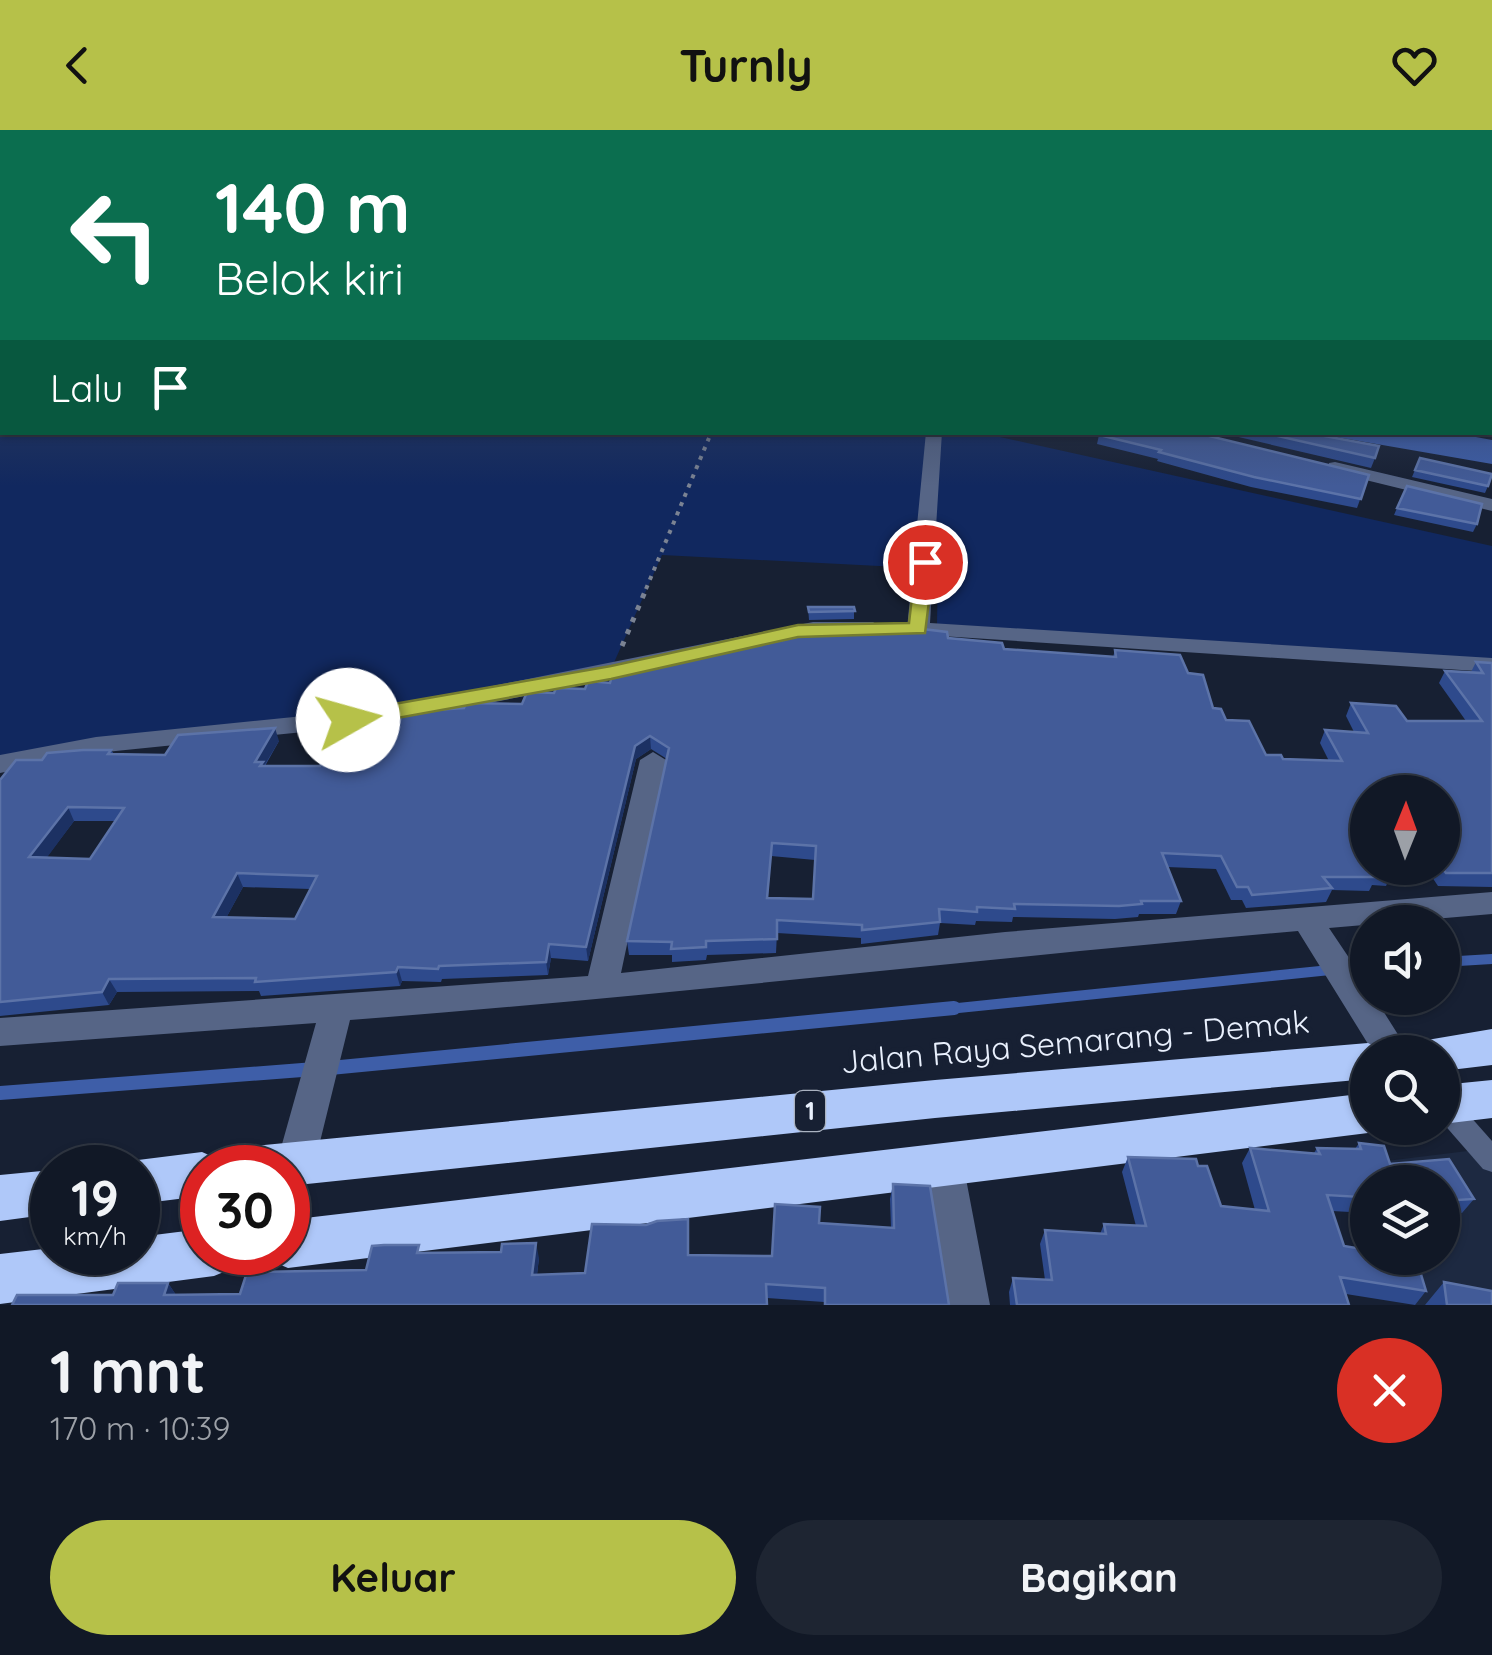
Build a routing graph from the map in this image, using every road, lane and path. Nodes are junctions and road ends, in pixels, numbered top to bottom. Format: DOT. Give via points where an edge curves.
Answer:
graph roads {
  1 [pos="711,435"];
  2 [pos="934,435"];
  3 [pos="1319,464"];
  4 [pos="1492,505"];
  5 [pos="918,629"];
  6 [pos="1492,665"];
  7 [pos="611,672"];
  8 [pos="653,760"];
  9 [pos="0,764"];
  10 [pos="1492,902"];
  11 [pos="1314,930"];
  12 [pos="600,988"];
  13 [pos="334,1021"];
  14 [pos="0,1032"];
  15 [pos="1380,1035"];
  16 [pos="1492,1047"];
  17 [pos="1460,1051"];
  18 [pos="1350,1063"];
  19 [pos="1492,1099"];
  20 [pos="1460,1102"];
  21 [pos="1350,1116"];
  22 [pos="1460,1123"];
  23 [pos="288,1145"];
  24 [pos="310,1151"];
  25 [pos="1492,1160"];
  26 [pos="944,1163"];
  27 [pos="30,1195"];
  28 [pos="0,1198"];
  29 [pos="310,1241"];
  30 [pos="180,1256"];
  31 [pos="0,1279"];
  32 [pos="968,1305"];
  1 -- 7 [label="path"];
  2 -- 5 [label="street"];
  3 -- 4 [label="street"];
  5 -- 6 [label="street"];
  5 -- 7 [label="street" via="798,631"];
  7 -- 9 [label="street" via="384,716 96,746"];
  8 -- 12 [label="street"];
  10 -- 11 [label="street"];
  11 -- 12 [label="street" via="1005,944"];
  11 -- 15 [label="street"];
  12 -- 13 [label="street"];
  13 -- 14 [label="street"];
  13 -- 23 [label="street"];
  16 -- 17 [label="highway"];
  18 -- 24 [label="highway, Jalan Raya Semarang - Demak / 1"];
  19 -- 20 [label="highway"];
  21 -- 26 [label="highway"];
  22 -- 25 [label="lane"];
  26 -- 29 [label="highway"];
  26 -- 32 [label="street"];
  27 -- 28 [label="highway"];
  30 -- 31 [label="highway"];
}
